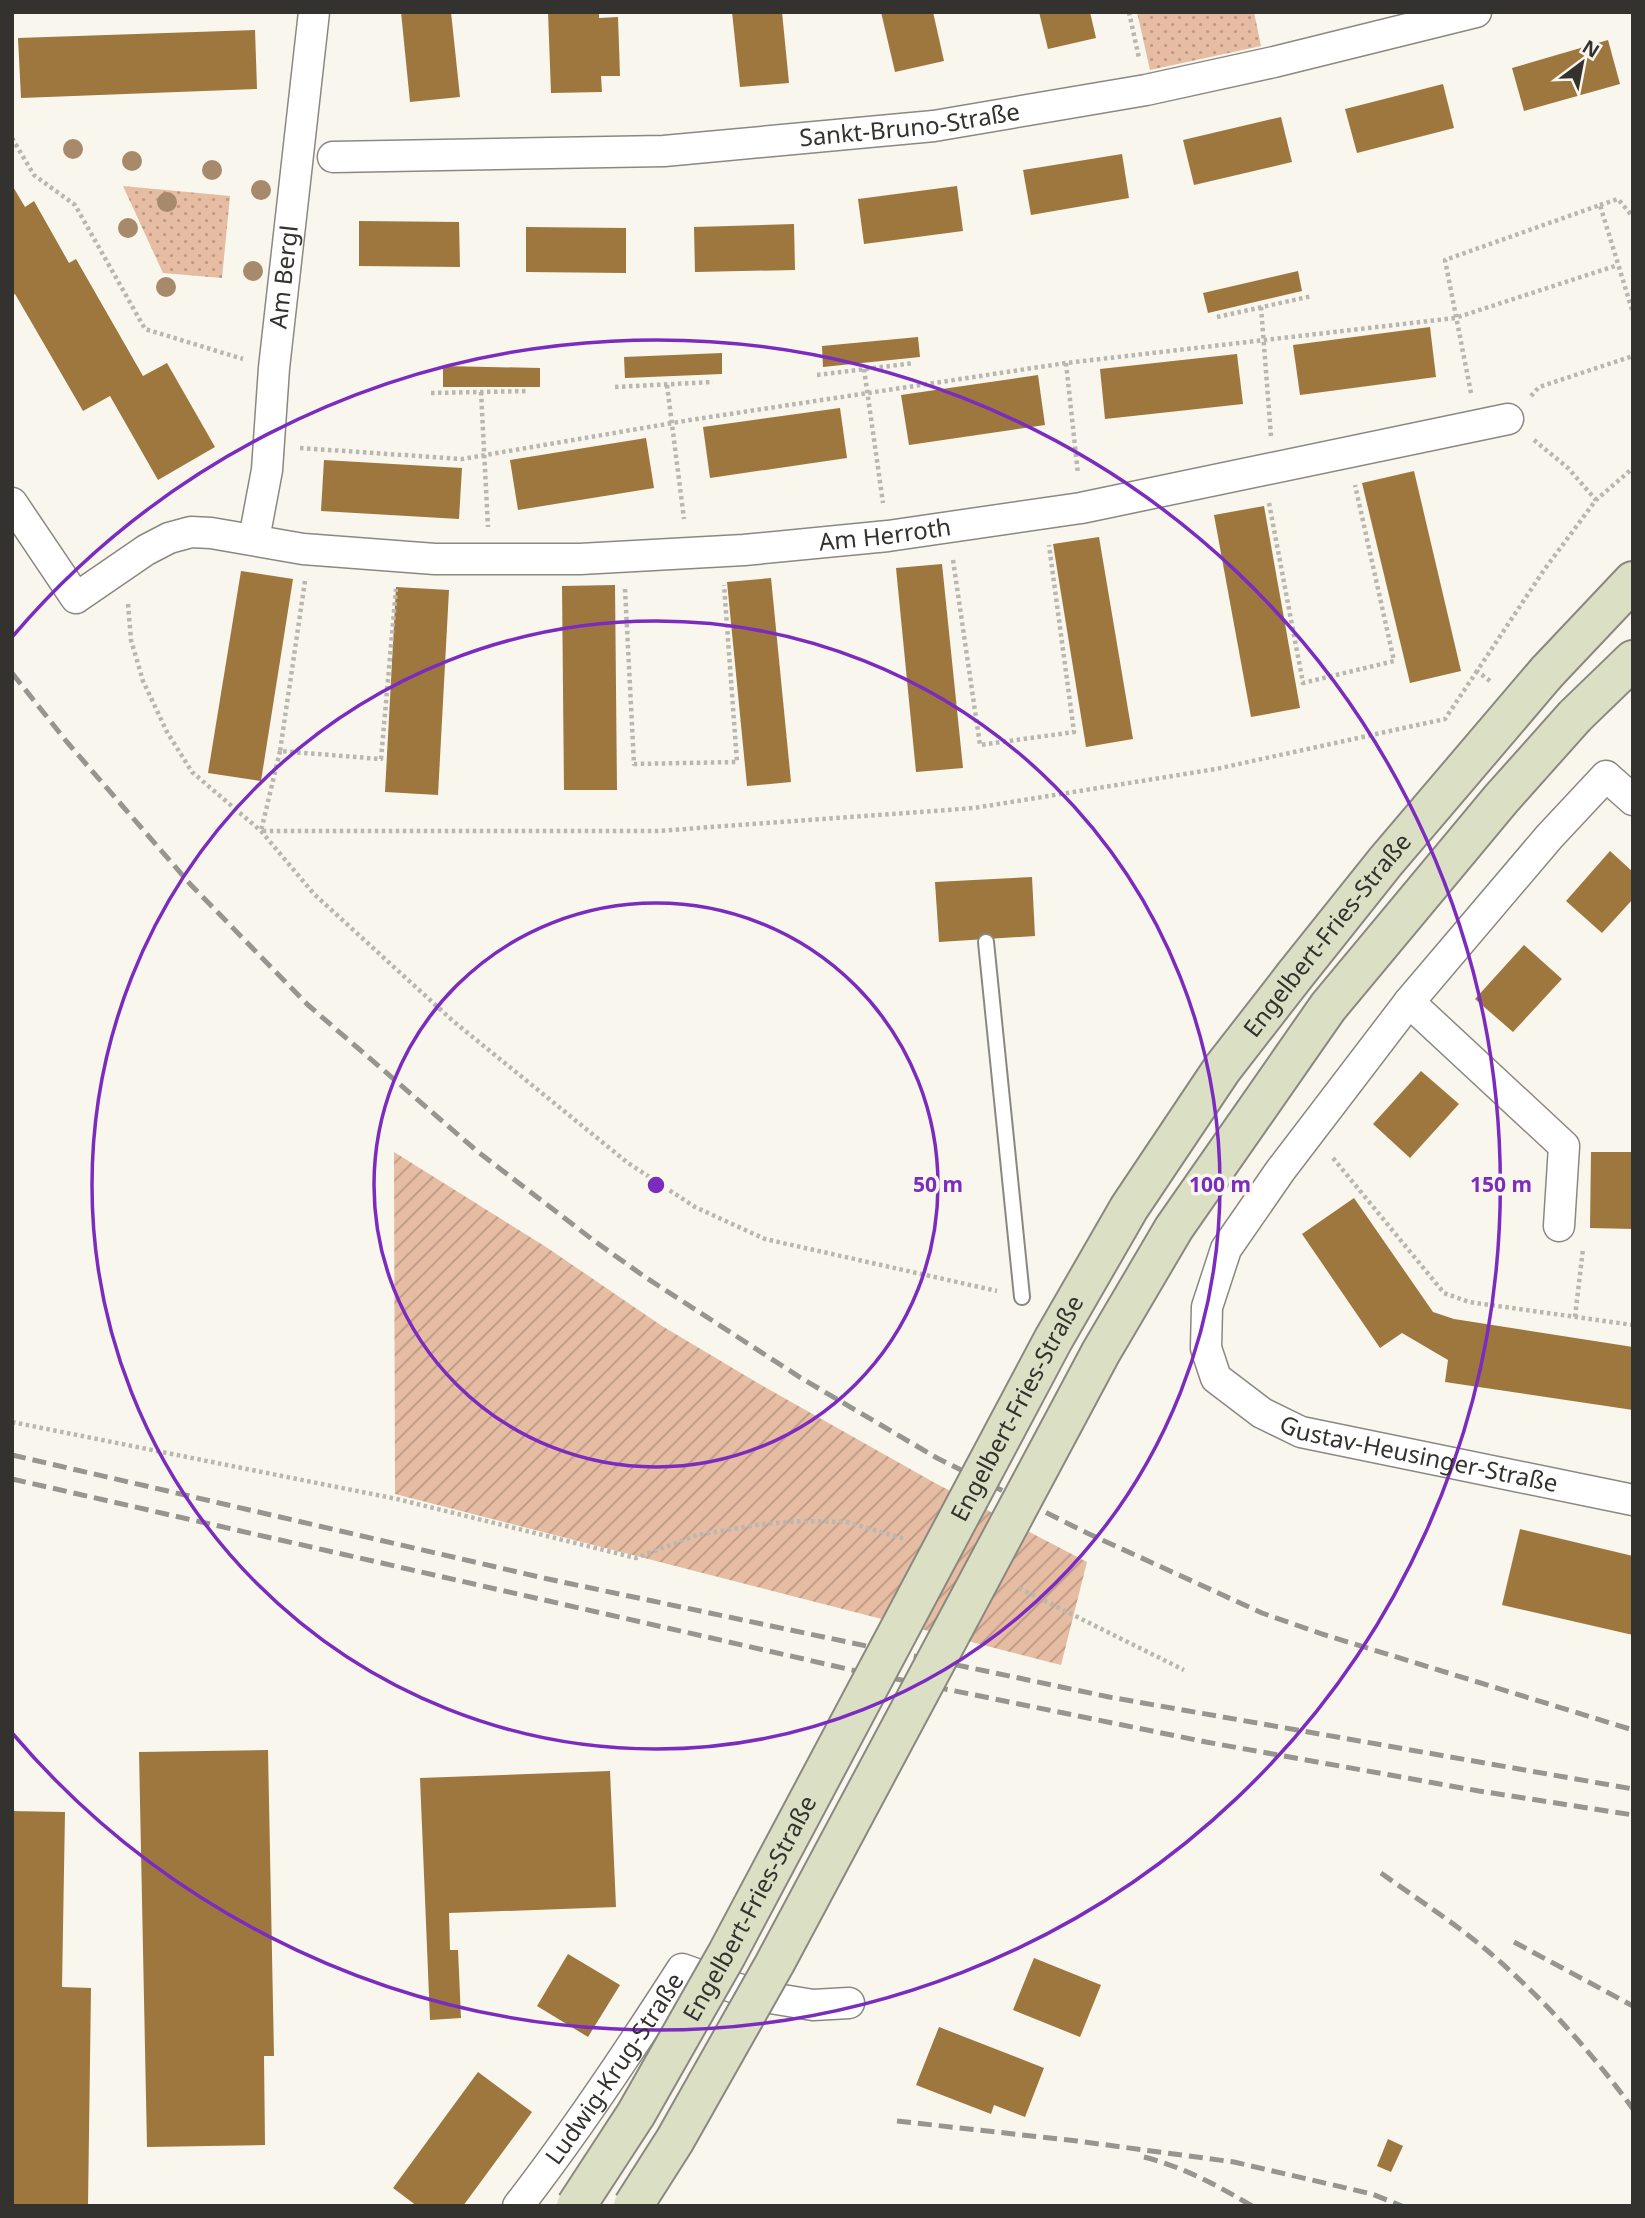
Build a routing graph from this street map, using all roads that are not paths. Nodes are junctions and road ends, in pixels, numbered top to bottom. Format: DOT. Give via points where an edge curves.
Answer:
graph roads {
  1 [pos="314,12"];
  2 [pos="1476,12"];
  3 [pos="333,157"];
  4 [pos="1508,419"];
  5 [pos="12,503"];
  6 [pos="254,539"];
  7 [pos="1633,581"];
  8 [pos="1633,660"];
  9 [pos="1633,800"];
  10 [pos="986,942"];
  11 [pos="1409,1002"];
  12 [pos="1559,1226"];
  13 [pos="1022,1297"];
  14 [pos="1633,1500"];
  15 [pos="849,2003"];
  16 [pos="518,2206"];
  17 [pos="576,2206"];
  18 [pos="633,2206"];
  1 -- 6 [label="street, Am Bergl" via="267,470"];
  2 -- 3 [label="street, Sankt-Bruno-Straße" via="1146,90 934,126 664,151"];
  4 -- 6 [label="street, Am Herroth" via="1081,508 888,536 688,553 489,559 309,549"];
  5 -- 6 [label="street, Am Herroth" via="76,598 169,538 191,532"];
  7 -- 17 [label="main road, Engelbert-Fries-Straße, bridge" via="1547,672 1295,975 1222,1069 1129,1208 727,1954 636,2114"];
  8 -- 18 [label="main road, Engelbert-Fries-Straße, bridge" via="1501,799 1328,1007 1174,1228 1101,1352 775,1963"];
  9 -- 11 [label="street" via="1606,776"];
  10 -- 13 [label="lane"];
  11 -- 12 [label="street" via="1564,1146"];
  11 -- 14 [label="street, Gustav-Heusinger-Straße" via="1226,1249 1207,1307 1206,1348 1216,1378 1262,1413 1301,1432"];
  15 -- 16 [label="street, Ludwig-Krug-Straße" via="813,2005 758,1996 681,1969 617,2070"];
}
